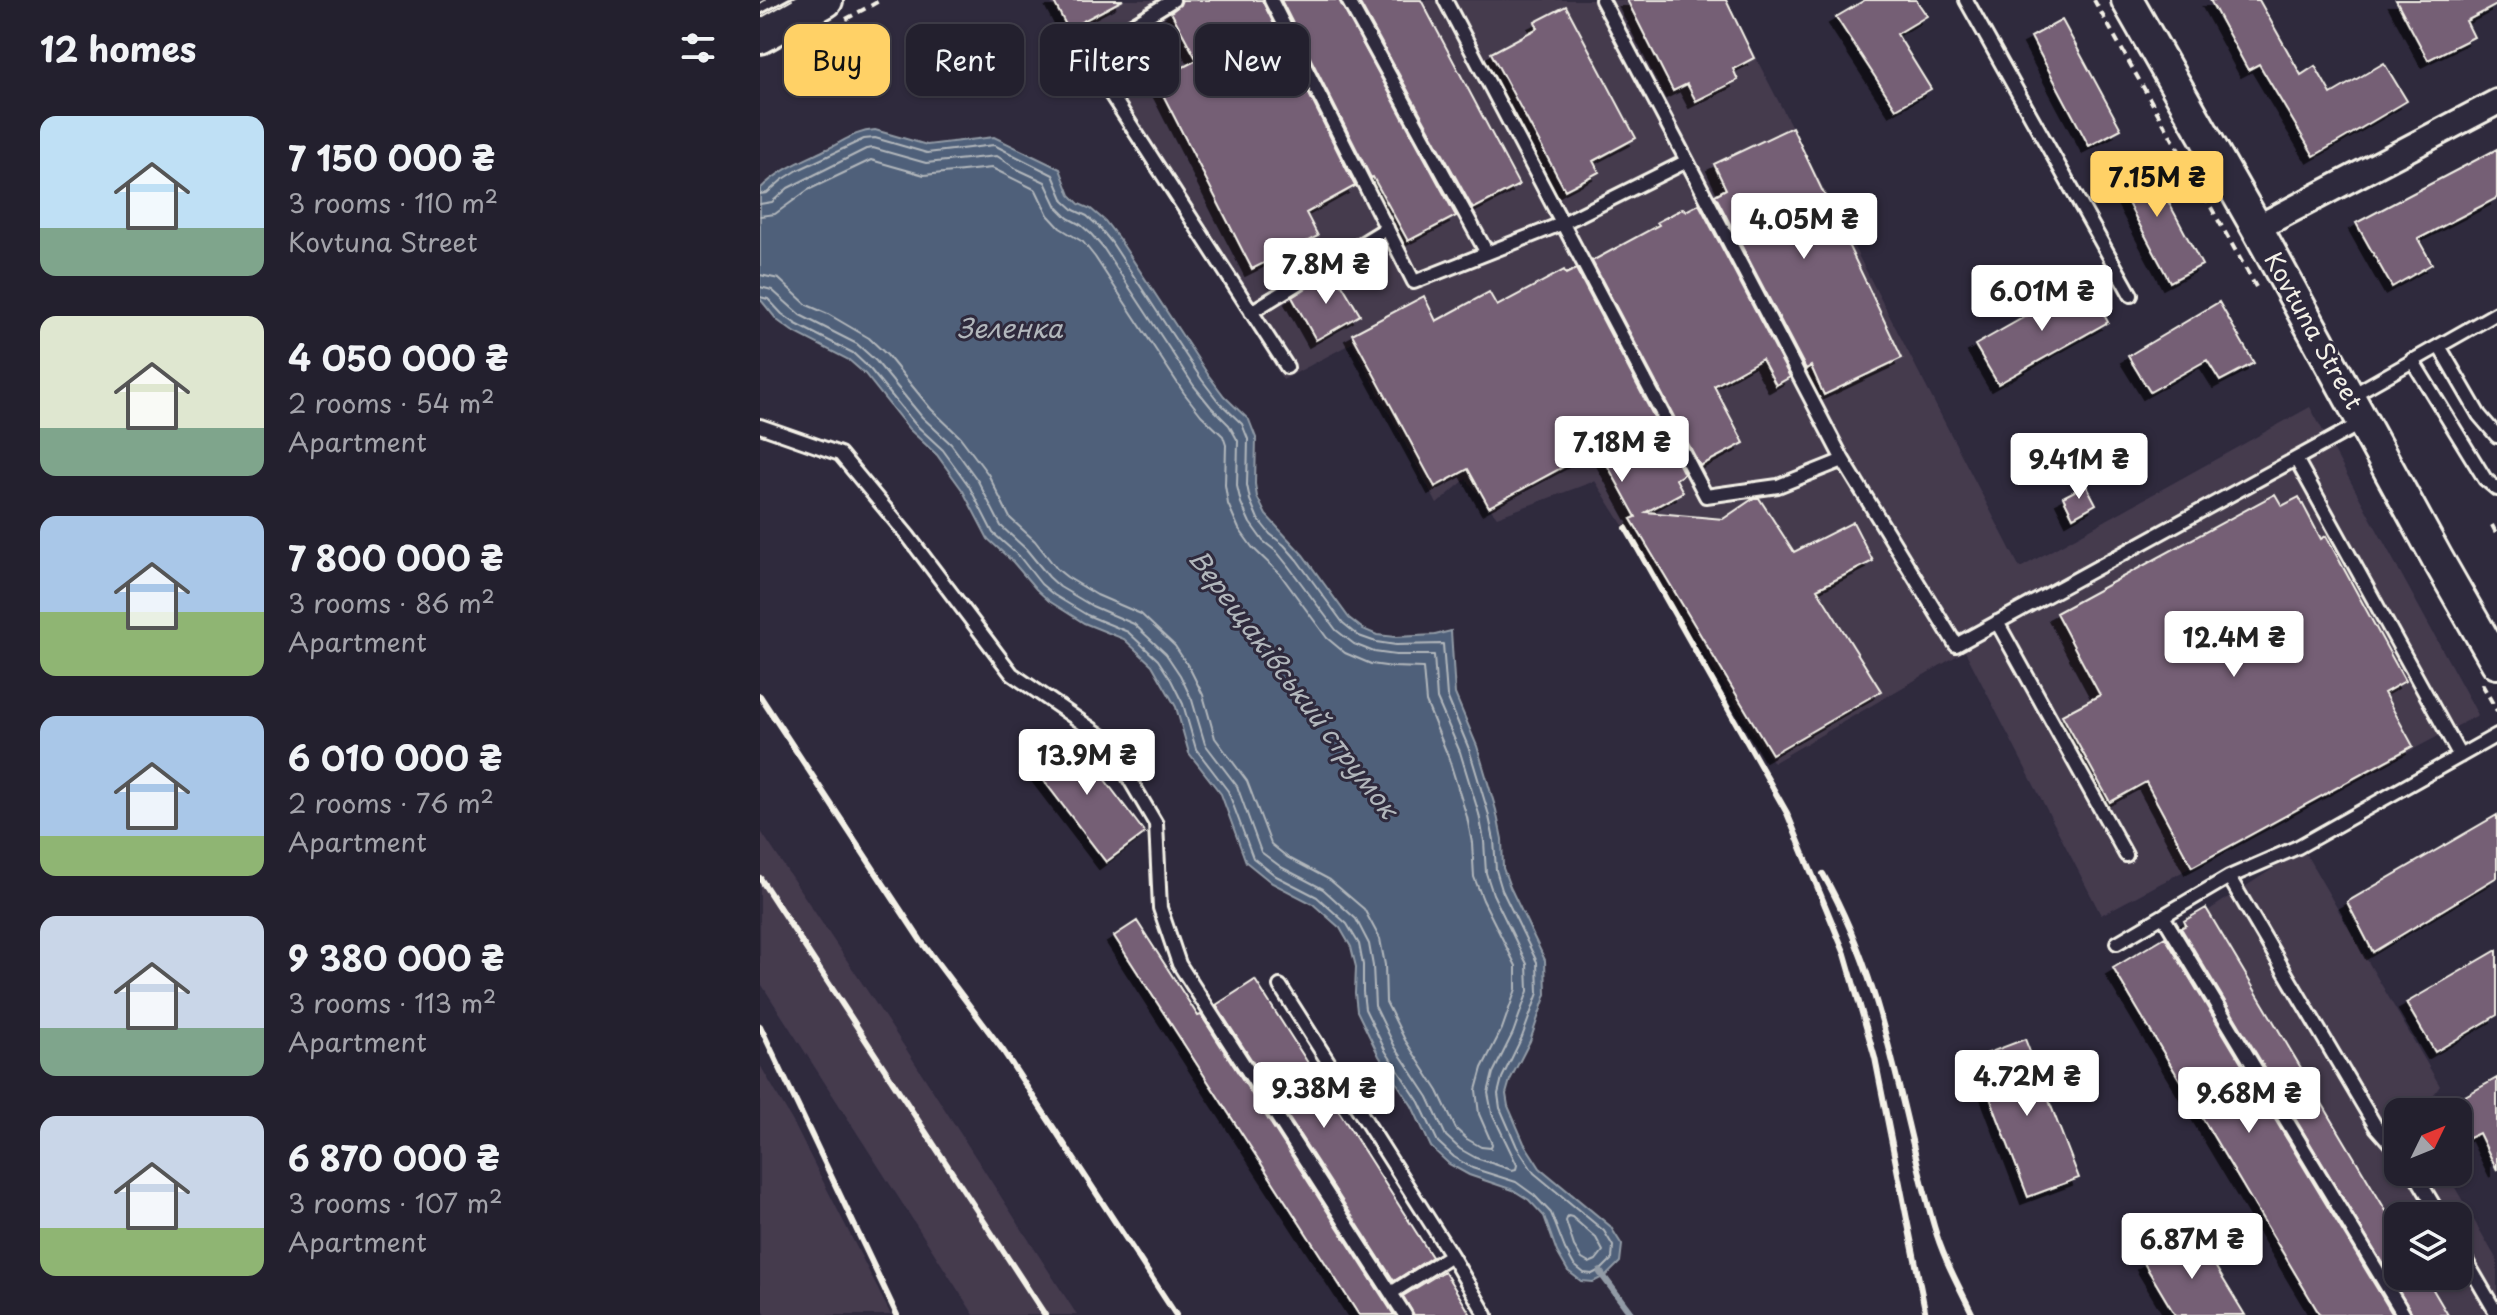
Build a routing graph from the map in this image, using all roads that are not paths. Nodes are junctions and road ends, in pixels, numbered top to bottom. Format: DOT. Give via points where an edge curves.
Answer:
graph roads {
  1 [pos="825,0"];
  2 [pos="1173,0"];
  3 [pos="1271,0"];
  4 [pos="1348,0"];
  5 [pos="1445,0"];
  6 [pos="1602,0"];
  7 [pos="1966,0"];
  8 [pos="2127,0"];
  9 [pos="760,36"];
  10 [pos="2497,102"];
  11 [pos="1687,161"];
  12 [pos="1561,224"];
  13 [pos="1387,228"];
  14 [pos="2257,228"];
  15 [pos="1487,253"];
  16 [pos="2131,295"];
  17 [pos="1251,312"];
  18 [pos="2497,313"];
  19 [pos="2439,346"];
  20 [pos="2412,360"];
  21 [pos="1287,367"];
  22 [pos="2356,409"];
  23 [pos="760,426"];
  24 [pos="2497,436"];
  25 [pos="2296,459"];
  26 [pos="1843,460"];
  27 [pos="2497,489"];
  28 [pos="1997,622"];
  29 [pos="2497,663"];
  30 [pos="2497,735"];
  31 [pos="2460,756"];
  32 [pos="2126,855"];
  33 [pos="2229,877"];
  34 [pos="2163,916"];
  35 [pos="2117,943"];
  36 [pos="1280,986"];
  37 [pos="2384,1136"];
  38 [pos="1451,1255"];
  39 [pos="2472,1271"];
  40 [pos="1391,1293"];
  41 [pos="2497,1314"];
  42 [pos="1405,1315"];
  43 [pos="1486,1315"];
  44 [pos="2404,1315"];
  1 -- 9 [label="main road"];
  2 -- 17 [label="lane" via="1085,54"];
  3 -- 13 [label="lane"];
  4 -- 15 [label="lane"];
  5 -- 12 [label="lane"];
  6 -- 11 [label="lane"];
  7 -- 16 [label="lane"];
  8 -- 14 [label="street, Kovtuna Street"];
  10 -- 14 [label="street"];
  11 -- 12 [label="lane"];
  11 -- 26 [label="lane"];
  12 -- 15 [label="lane"];
  12 -- 26 [label="lane" via="1706,496 1778,486"];
  13 -- 15 [label="lane" via="1414,282"];
  13 -- 17 [label="lane"];
  14 -- 22 [label="street, Kovtuna Street"];
  17 -- 21 [label="lane"];
  18 -- 19 [label="lane"];
  19 -- 20 [label="lane"];
  19 -- 24 [label="lane"];
  20 -- 22 [label="lane"];
  20 -- 27 [label="lane" via="2485,479"];
  22 -- 25 [label="lane"];
  22 -- 29 [label="street, Kovtuna Street"];
  23 -- 40 [label="lane" via="840,454 1012,674 1106,739 1156,824 1160,908 1179,964"];
  25 -- 28 [label="lane"];
  25 -- 31 [label="lane"];
  26 -- 28 [label="lane" via="1956,645"];
  28 -- 32 [label="lane"];
  30 -- 31 [label="lane"];
  31 -- 33 [label="lane" via="2298,847"];
  33 -- 34 [label="lane"];
  33 -- 37 [label="lane"];
  34 -- 35 [label="lane"];
  34 -- 44 [label="lane"];
  36 -- 38 [label="lane"];
  38 -- 40 [label="lane"];
  38 -- 43 [label="lane"];
  39 -- 41 [label="lane"];
  40 -- 42 [label="lane"];
}
